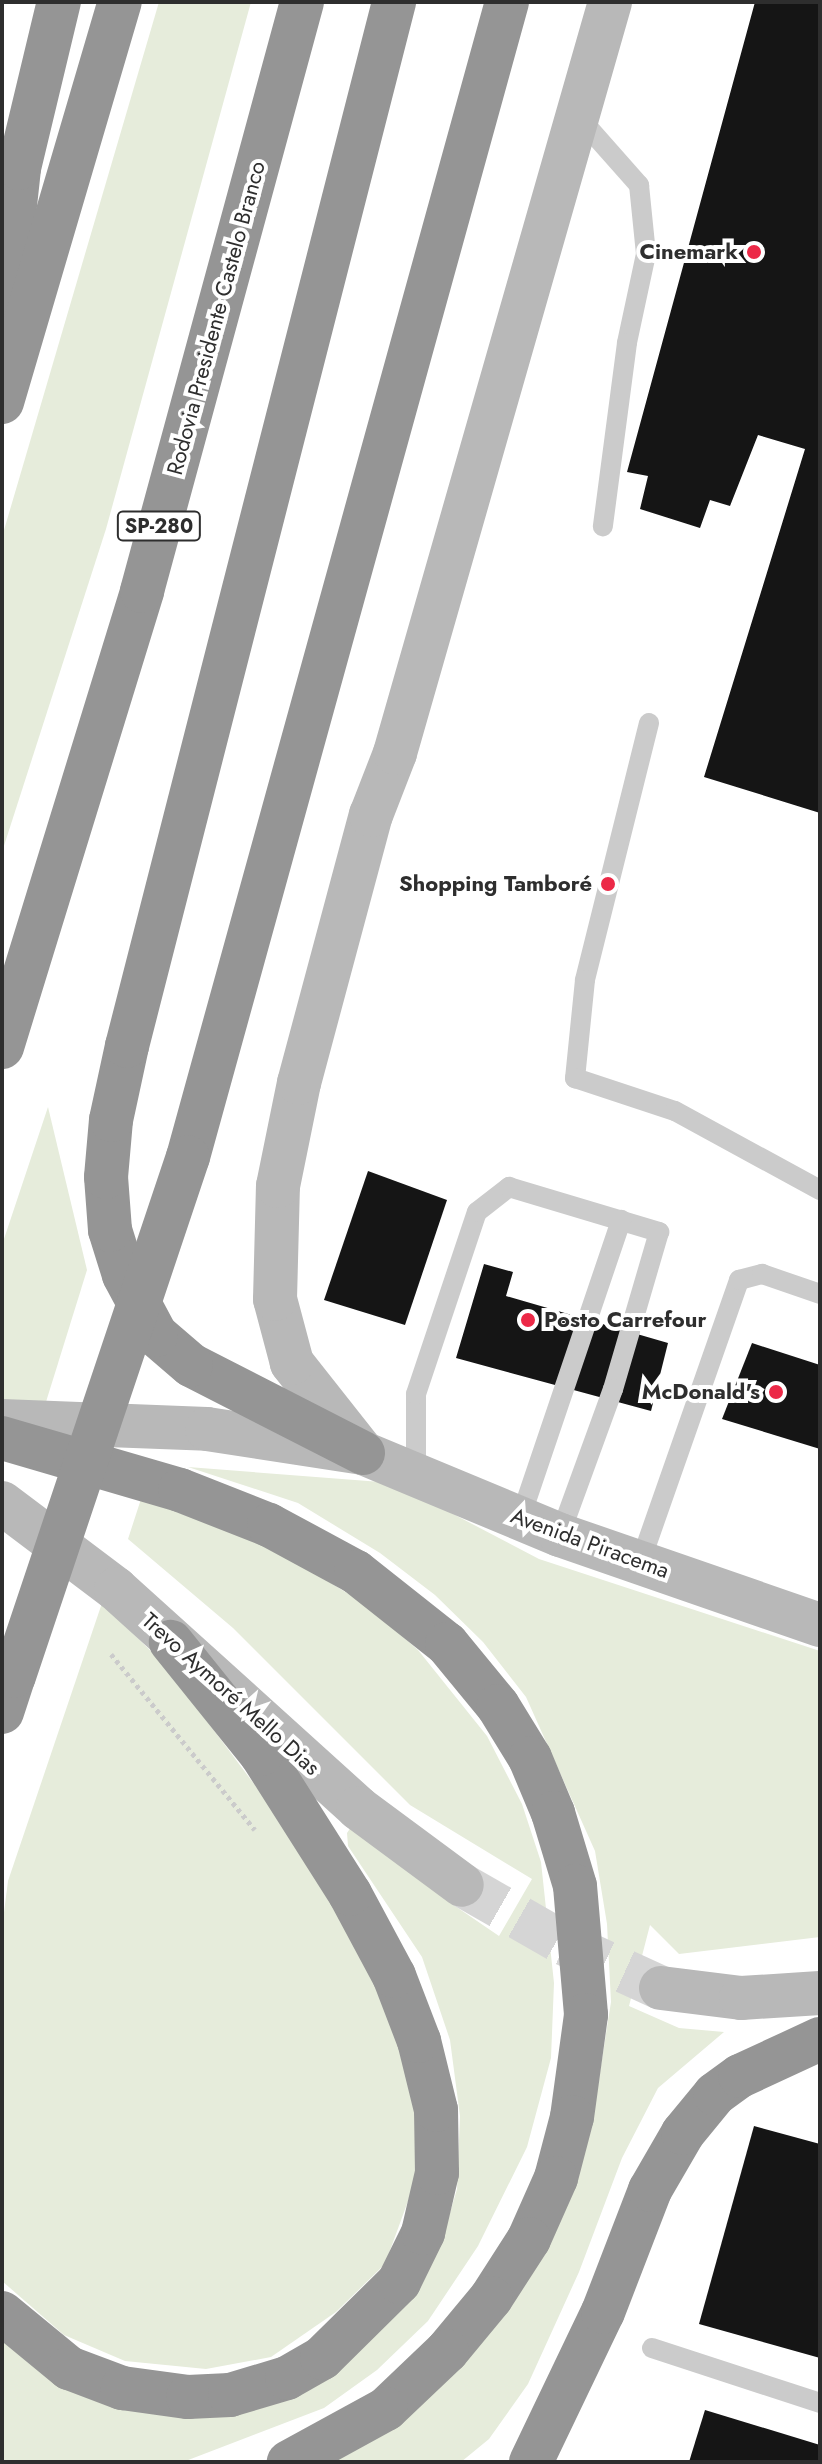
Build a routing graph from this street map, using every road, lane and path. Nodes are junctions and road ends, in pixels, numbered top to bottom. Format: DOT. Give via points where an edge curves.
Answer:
graph roads {
  1 [pos="59,2"];
  2 [pos="120,2"];
  3 [pos="302,2"];
  4 [pos="394,2"];
  5 [pos="610,2"];
  6 [pos="508,4"];
  7 [pos="577,115"];
  8 [pos="2,325"];
  9 [pos="2,402"];
  10 [pos="603,526"];
  11 [pos="649,723"];
  12 [pos="2,1047"];
  13 [pos="820,1190"];
  14 [pos="621,1220"];
  15 [pos="820,1294"];
  16 [pos="2,1421"];
  17 [pos="2,1438"];
  18 [pos="363,1453"];
  19 [pos="416,1477"];
  20 [pos="2,1503"];
  21 [pos="520,1519"];
  22 [pos="560,1535"];
  23 [pos="640,1563"];
  24 [pos="820,1625"];
  25 [pos="171,1642"];
  26 [pos="111,1654"];
  27 [pos="8,1694"];
  28 [pos="258,1834"];
  29 [pos="462,1885"];
  30 [pos="661,1988"];
  31 [pos="820,1993"];
  32 [pos="820,2039"];
  33 [pos="2,2313"];
  34 [pos="652,2348"];
  35 [pos="560,2403"];
  36 [pos="820,2403"];
  37 [pos="289,2462"];
  38 [pos="498,2462"];
  39 [pos="531,2462"];
  1 -- 8 [label="highway" via="19,168"];
  2 -- 9 [label="highway"];
  3 -- 12 [label="highway, Rodovia Presidente Castelo Branco / SP-280" via="142,591"];
  4 -- 18 [label="highway" via="127,1046 111,1120 106,1177 110,1230 124,1275 156,1335 191,1365"];
  5 -- 7 [label="main road"];
  6 -- 27 [label="highway, bridge" via="188,1157"];
  7 -- 10 [label="lane" via="639,185 646,254 627,343"];
  7 -- 18 [label="main road" via="395,753 371,815 299,1083 278,1186 275,1299 292,1363"];
  11 -- 13 [label="lane" via="585,980 575,1078 675,1111"];
  14 -- 19 [label="lane" via="509,1187 477,1212 416,1394"];
  14 -- 21 [label="lane"];
  14 -- 22 [label="lane" via="659,1232 613,1389"];
  15 -- 23 [label="lane" via="762,1274 739,1280"];
  16 -- 18 [label="main road" via="207,1429"];
  17 -- 37 [label="highway" via="180,1490 269,1525 356,1572 447,1644 498,1706 547,1799 575,1886 586,2015 572,2117 556,2178 529,2239 491,2298 447,2351 386,2409"];
  18 -- 19 [label="main road, Avenida Piracema"];
  19 -- 21 [label="main road, Avenida Piracema"];
  20 -- 25 [label="main road, Trevo Aymoré Mello Dias" via="116,1589"];
  21 -- 22 [label="main road, Avenida Piracema"];
  22 -- 23 [label="main road, Avenida Piracema"];
  23 -- 24 [label="main road, Avenida Piracema"];
  25 -- 29 [label="main road, Trevo Aymoré Mello Dias" via="358,1808"];
  25 -- 33 [label="highway" via="261,1754 350,1894 394,1976 419,2041 436,2110 437,2173 423,2233 399,2282 322,2358 287,2378 230,2395 188,2397 122,2388 69,2368"];
  26 -- 28 [label="path"];
  30 -- 31 [label="main road" via="741,1998"];
  32 -- 35 [label="highway" via="740,2076 715,2094 683,2133 650,2190 603,2312"];
  34 -- 36 [label="lane"];
  35 -- 38 [label="highway"];
  35 -- 39 [label="highway"];
}
